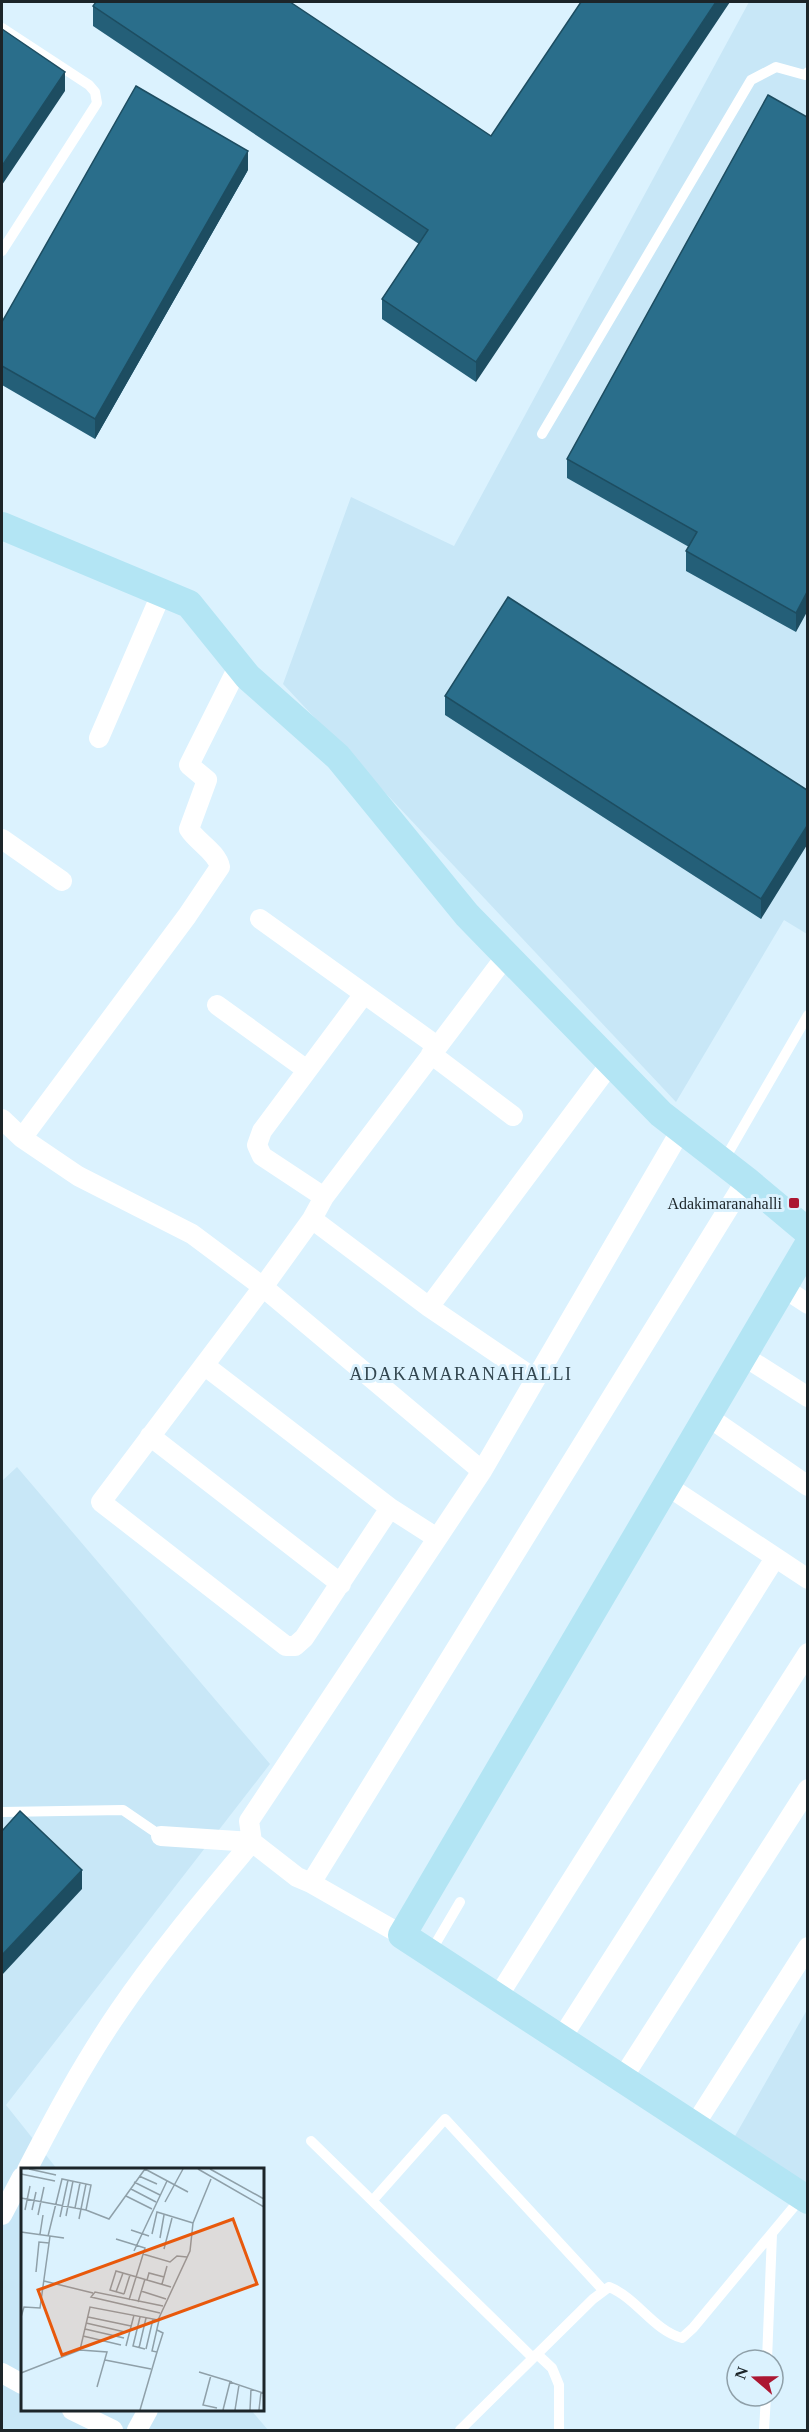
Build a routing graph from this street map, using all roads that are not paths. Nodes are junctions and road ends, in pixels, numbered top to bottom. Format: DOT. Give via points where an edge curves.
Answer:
graph roads {
  1 [pos="2,28"];
  2 [pos="807,75"];
  3 [pos="2,251"];
  4 [pos="542,434"];
  5 [pos="2,526"];
  6 [pos="162,592"];
  7 [pos="239,665"];
  8 [pos="99,738"];
  9 [pos="2,839"];
  10 [pos="62,881"];
  11 [pos="260,919"];
  12 [pos="507,956"];
  13 [pos="364,994"];
  14 [pos="217,1005"];
  15 [pos="807,1015"];
  16 [pos="434,1050"];
  17 [pos="611,1063"];
  18 [pos="307,1070"];
  19 [pos="513,1116"];
  20 [pos="2,1119"];
  21 [pos="681,1130"];
  22 [pos="22,1137"];
  23 [pos="723,1162"];
  24 [pos="746,1180"];
  25 [pos="324,1197"];
  26 [pos="312,1219"];
  27 [pos="807,1232"];
  28 [pos="807,1245"];
  29 [pos="263,1287"];
  30 [pos="782,1287"];
  31 [pos="807,1304"];
  32 [pos="429,1307"];
  33 [pos="742,1355"];
  34 [pos="204,1365"];
  35 [pos="536,1379"];
  36 [pos="807,1397"];
  37 [pos="707,1416"];
  38 [pos="150,1436"];
  39 [pos="482,1471"];
  40 [pos="666,1485"];
  41 [pos="807,1486"];
  42 [pos="390,1509"];
  43 [pos="437,1538"];
  44 [pos="775,1558"];
  45 [pos="807,1579"];
  46 [pos="341,1584"];
  47 [pos="807,1653"];
  48 [pos="807,1789"];
  49 [pos="2,1812"];
  50 [pos="161,1836"];
  51 [pos="252,1842"];
  52 [pos="310,1883"];
  53 [pos="460,1902"];
  54 [pos="402,1935"];
  55 [pos="807,1947"];
  56 [pos="429,1953"];
  57 [pos="497,1998"];
  58 [pos="561,2039"];
  59 [pos="622,2079"];
  60 [pos="694,2126"];
  61 [pos="311,2141"];
  62 [pos="28,2168"];
  63 [pos="21,2179"];
  64 [pos="805,2199"];
  65 [pos="373,2200"];
  66 [pos="2,2215"];
  67 [pos="772,2233"];
  68 [pos="603,2290"];
  69 [pos="767,2348"];
  70 [pos="535,2356"];
  71 [pos="2,2373"];
  72 [pos="21,2383"];
  73 [pos="766,2408"];
  74 [pos="147,2411"];
  75 [pos="80,2418"];
  76 [pos="113,2430"];
  77 [pos="137,2430"];
  78 [pos="460,2430"];
  79 [pos="559,2430"];
  80 [pos="765,2430"];
  1 -- 3 [label="lane" via="89,85 97,102"];
  2 -- 4 [label="lane" via="776,67 751,80"];
  5 -- 6 [label="street"];
  6 -- 7 [label="street" via="189,604"];
  6 -- 8 [label="street"];
  7 -- 12 [label="street" via="338,757 467,915"];
  7 -- 22 [label="street" via="189,765 207,780 189,829 219,861 220,867"];
  9 -- 10 [label="street"];
  11 -- 13 [label="street"];
  12 -- 16 [label="street"];
  12 -- 17 [label="street"];
  13 -- 16 [label="street"];
  13 -- 18 [label="street"];
  14 -- 18 [label="street"];
  15 -- 23 [label="lane"];
  16 -- 19 [label="street"];
  16 -- 25 [label="street"];
  17 -- 21 [label="street"];
  17 -- 32 [label="street"];
  18 -- 25 [label="street" via="262,1131 257,1145 262,1156"];
  20 -- 22 [label="street"];
  21 -- 23 [label="street"];
  21 -- 35 [label="street"];
  22 -- 29 [label="street" via="78,1176 192,1234"];
  23 -- 24 [label="street"];
  24 -- 27 [label="street"];
  24 -- 52 [label="street"];
  25 -- 26 [label="street"];
  26 -- 29 [label="street"];
  26 -- 32 [label="street"];
  28 -- 30 [label="street"];
  29 -- 34 [label="street"];
  29 -- 39 [label="street"];
  30 -- 31 [label="street"];
  30 -- 33 [label="street"];
  32 -- 35 [label="street"];
  33 -- 36 [label="street"];
  33 -- 37 [label="street"];
  34 -- 38 [label="street"];
  34 -- 42 [label="street"];
  35 -- 39 [label="street"];
  37 -- 40 [label="street"];
  37 -- 41 [label="street"];
  38 -- 46 [label="street"];
  38 -- 46 [label="street" via="101,1502 267,1632 286,1646 295,1646"];
  39 -- 43 [label="street"];
  40 -- 44 [label="street"];
  40 -- 54 [label="street"];
  42 -- 43 [label="street"];
  42 -- 46 [label="street"];
  43 -- 51 [label="street" via="249,1821"];
  44 -- 45 [label="street"];
  44 -- 57 [label="street"];
  47 -- 58 [label="street"];
  48 -- 59 [label="street"];
  49 -- 50 [label="lane" via="123,1810"];
  50 -- 51 [label="street"];
  51 -- 52 [label="street"];
  51 -- 62 [label="street" via="119,2011 72,2084"];
  52 -- 54 [label="street"];
  53 -- 56 [label="lane"];
  54 -- 56 [label="street"];
  55 -- 60 [label="street"];
  56 -- 57 [label="street"];
  57 -- 58 [label="street"];
  58 -- 59 [label="street"];
  59 -- 60 [label="street"];
  60 -- 64 [label="street"];
  61 -- 65 [label="lane"];
  63 -- 66 [label="street"];
  64 -- 67 [label="lane"];
  65 -- 68 [label="lane" via="445,2119"];
  65 -- 70 [label="lane"];
  67 -- 68 [label="lane" via="682,2338 670,2334 620,2292 609,2287"];
  67 -- 69 [label="lane"];
  68 -- 70 [label="lane"];
  70 -- 78 [label="lane"];
  70 -- 79 [label="lane" via="552,2368 559,2385"];
  71 -- 72 [label="street"];
  73 -- 80 [label="lane"];
  74 -- 77 [label="street"];
  75 -- 76 [label="street"];
}
